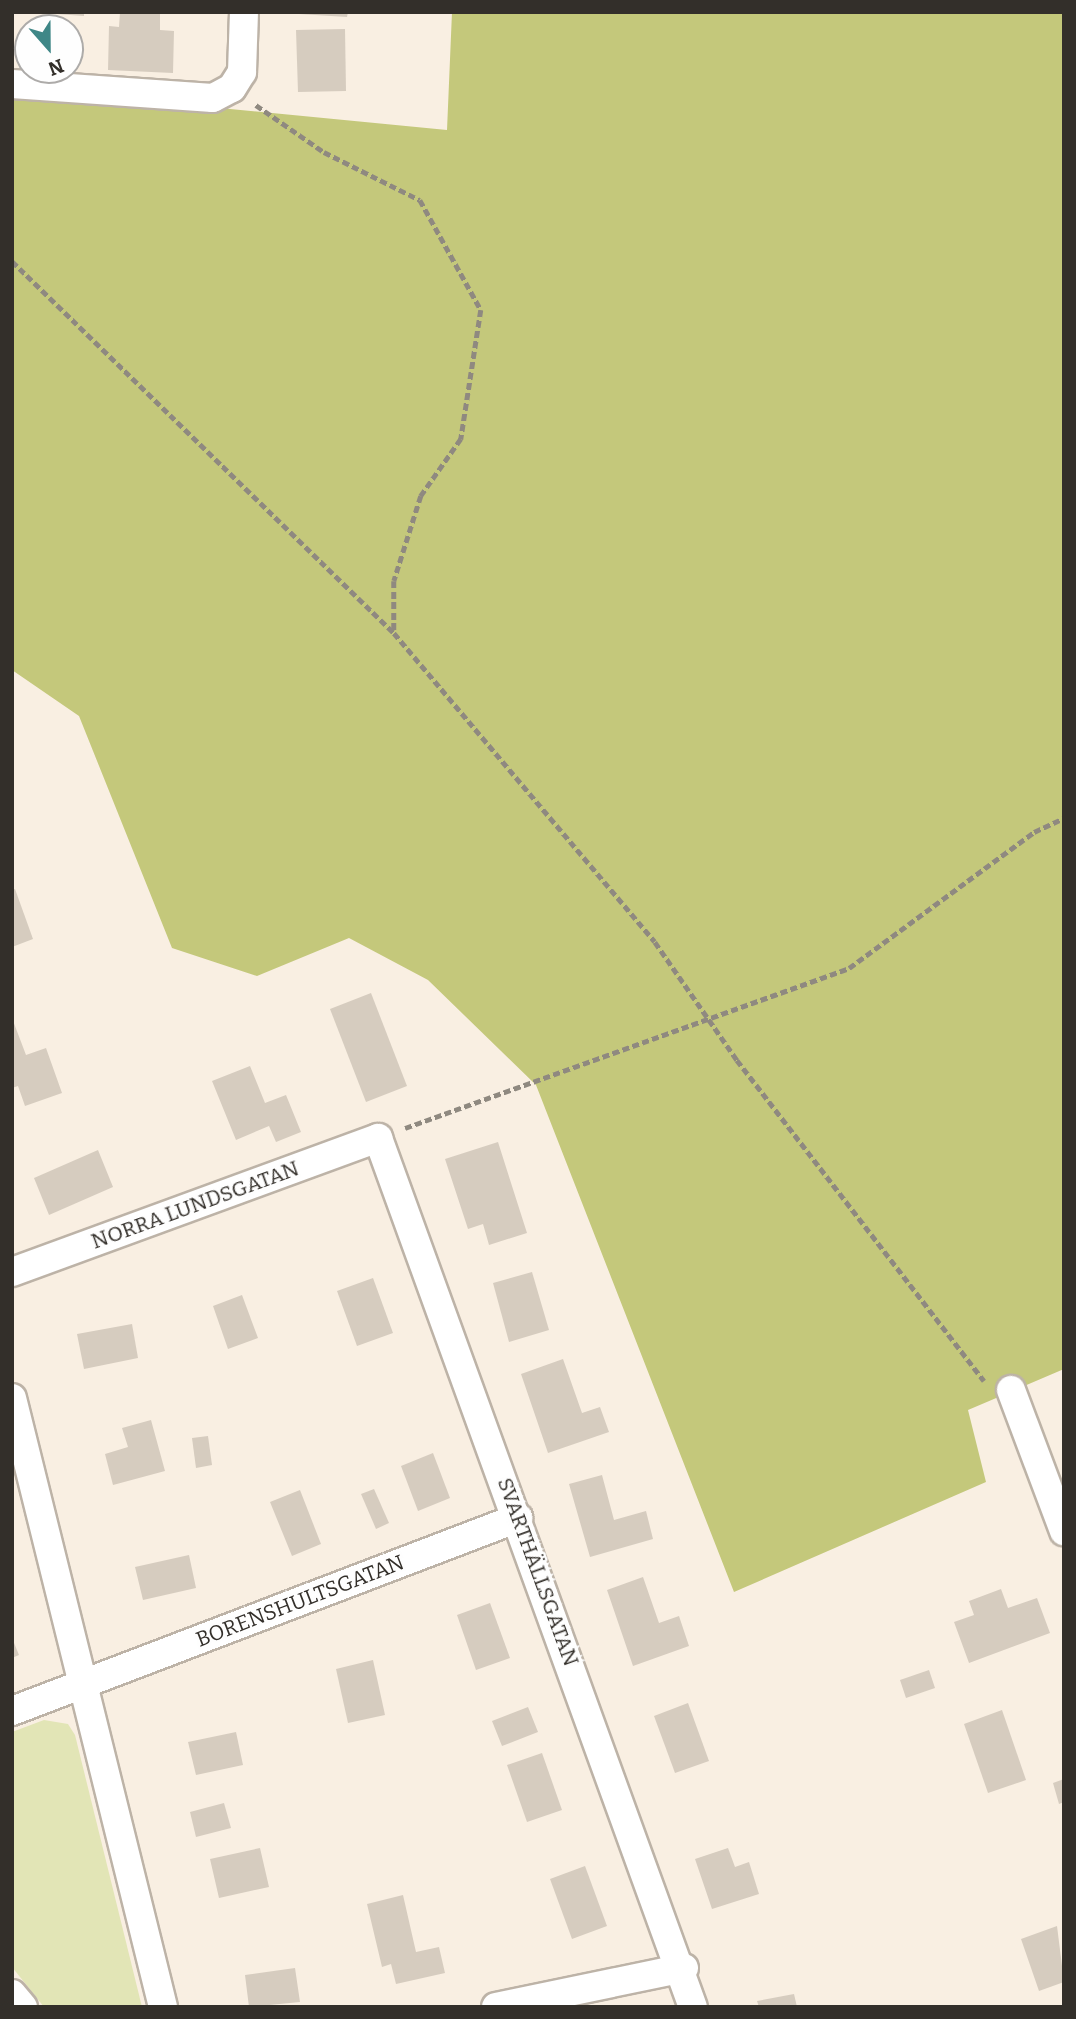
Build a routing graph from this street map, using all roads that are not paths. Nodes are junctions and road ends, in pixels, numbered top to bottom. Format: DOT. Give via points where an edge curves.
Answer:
graph roads {
  1 [pos="244,12"];
  2 [pos="12,83"];
  3 [pos="378,1138"];
  4 [pos="12,1272"];
  5 [pos="1011,1390"];
  6 [pos="12,1398"];
  7 [pos="518,1518"];
  8 [pos="1064,1531"];
  9 [pos="83,1683"];
  10 [pos="12,1712"];
  11 [pos="684,1968"];
  12 [pos="12,1994"];
  13 [pos="23,2007"];
  14 [pos="163,2007"];
  15 [pos="496,2007"];
  16 [pos="693,2007"];
  1 -- 2 [label="street" via="242,72 232,88 213,98"];
  3 -- 4 [label="street, NORRA LUNDSGATAN"];
  3 -- 7 [label="street, SVARTHÄLLSGATAN"];
  5 -- 8 [label="street"];
  6 -- 9 [label="street"];
  7 -- 9 [label="street, BORENSHULTSGATAN"];
  7 -- 11 [label="street, SVARTHÄLLSGATAN"];
  9 -- 10 [label="street, BORENSHULTSGATAN"];
  9 -- 14 [label="street"];
  11 -- 15 [label="street"];
  11 -- 16 [label="street, SVARTHÄLLSGATAN"];
  12 -- 13 [label="street"];
}
